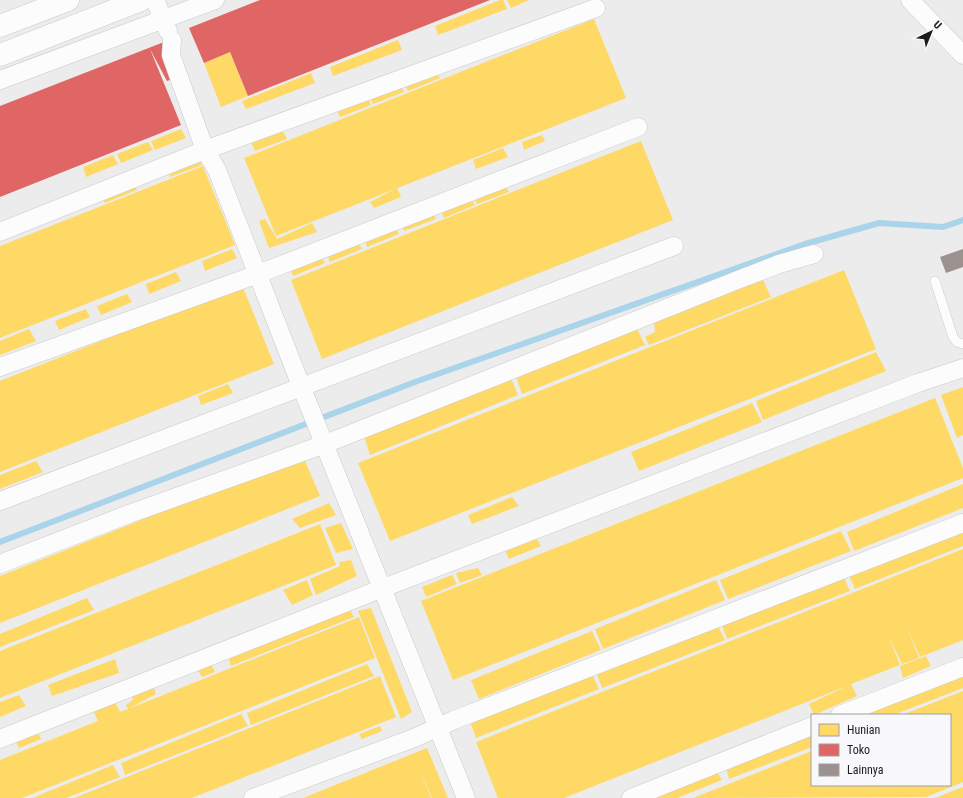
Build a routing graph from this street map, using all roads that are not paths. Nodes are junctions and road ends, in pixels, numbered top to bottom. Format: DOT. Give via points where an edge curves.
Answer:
graph roads {
  1 [pos="68,0"];
  2 [pos="141,0"];
  3 [pos="155,0"];
  4 [pos="215,0"];
  5 [pos="919,2"];
  6 [pos="596,8"];
  7 [pos="163,20"];
  8 [pos="0,26"];
  9 [pos="0,55"];
  10 [pos="963,55"];
  11 [pos="0,80"];
  12 [pos="638,127"];
  13 [pos="211,148"];
  14 [pos="0,232"];
  15 [pos="674,246"];
  16 [pos="814,254"];
  17 [pos="258,274"];
  18 [pos="935,281"];
  19 [pos="963,344"];
  20 [pos="0,366"];
  21 [pos="963,368"];
  22 [pos="303,391"];
  23 [pos="323,439"];
  24 [pos="0,501"];
  25 [pos="963,523"];
  26 [pos="0,564"];
  27 [pos="383,588"];
  28 [pos="963,668"];
  29 [pos="843,714"];
  30 [pos="811,726"];
  31 [pos="438,727"];
  32 [pos="0,739"];
  33 [pos="253,798"];
  34 [pos="466,798"];
  35 [pos="631,798"];
  1 -- 8 [label="main road"];
  2 -- 9 [label="main road"];
  3 -- 7 [label="street"];
  4 -- 7 [label="street"];
  5 -- 10 [label="street"];
  6 -- 13 [label="street"];
  7 -- 11 [label="street"];
  7 -- 13 [label="street" via="172,40 171,55"];
  12 -- 17 [label="street"];
  13 -- 14 [label="street"];
  13 -- 17 [label="street" via="217,170"];
  15 -- 22 [label="street"];
  16 -- 23 [label="street" via="747,276"];
  17 -- 20 [label="street"];
  17 -- 22 [label="street"];
  18 -- 19 [label="lane" via="954,337 957,342"];
  21 -- 27 [label="street"];
  22 -- 23 [label="street"];
  22 -- 24 [label="street"];
  23 -- 26 [label="street"];
  23 -- 27 [label="street"];
  25 -- 31 [label="street"];
  27 -- 31 [label="street"];
  27 -- 32 [label="street"];
  28 -- 29 [label="street"];
  30 -- 35 [label="street"];
  31 -- 33 [label="street"];
  31 -- 34 [label="street"];
}
